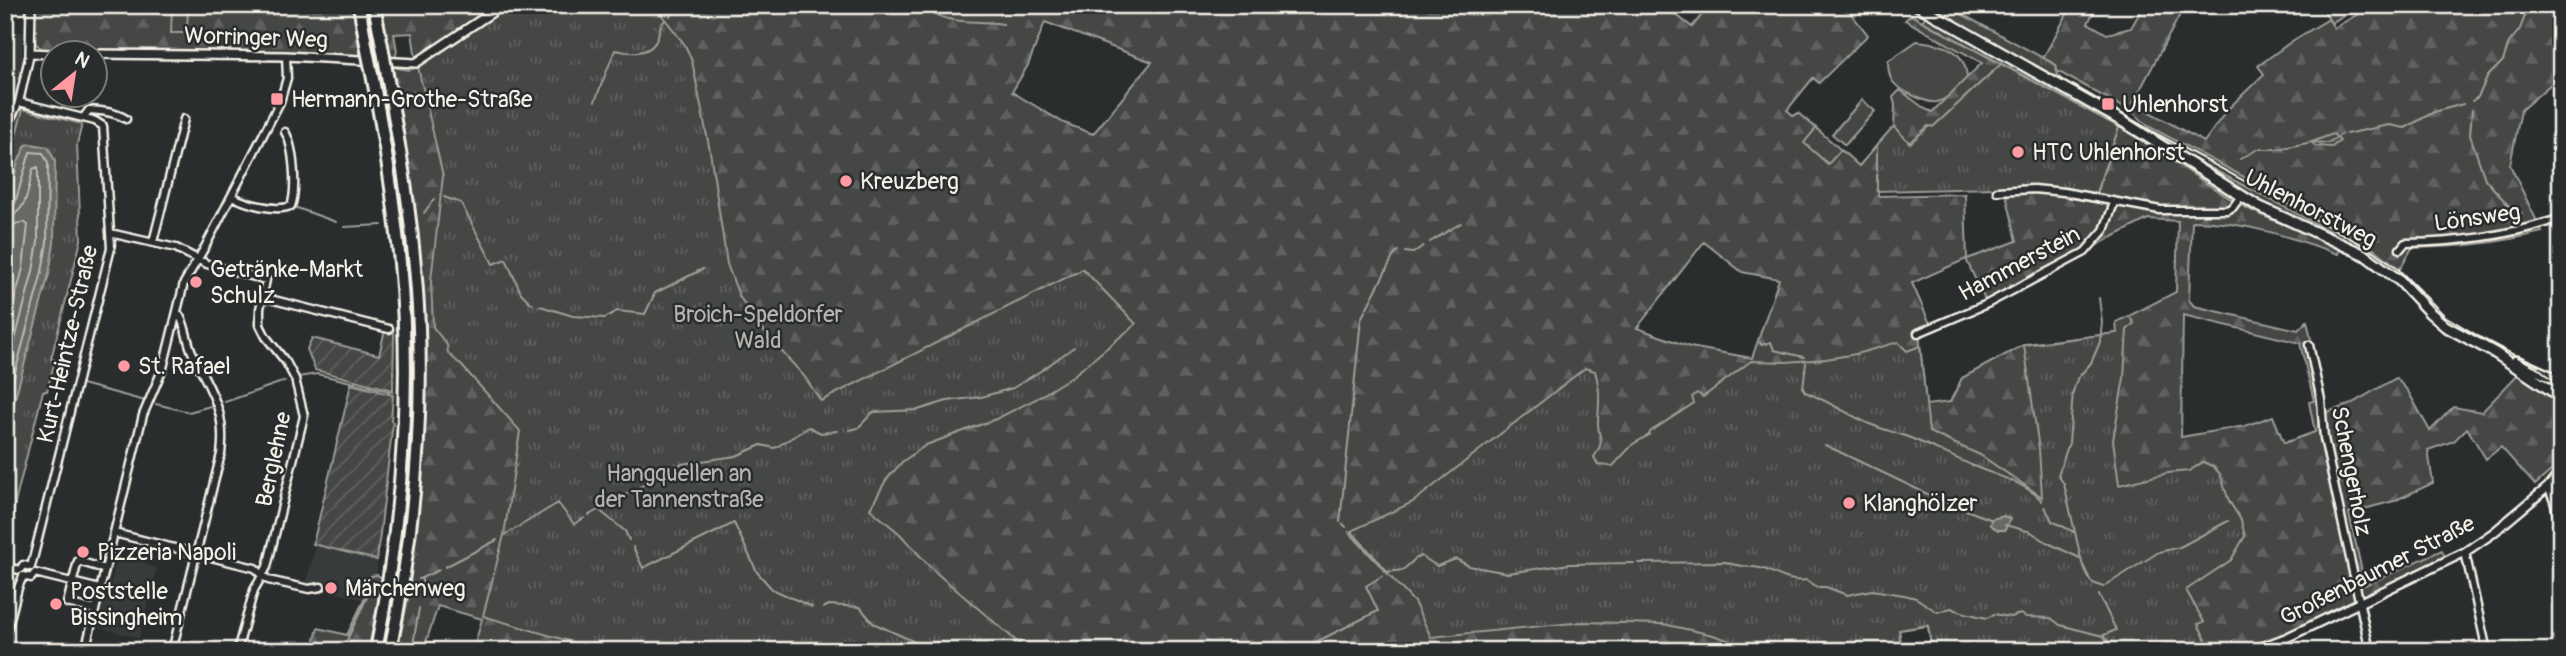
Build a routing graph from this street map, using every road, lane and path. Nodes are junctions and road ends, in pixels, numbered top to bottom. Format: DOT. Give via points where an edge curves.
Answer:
graph roads {
  1 [pos="31,5"];
  2 [pos="359,5"];
  3 [pos="374,5"];
  4 [pos="503,5"];
  5 [pos="1917,5"];
  6 [pos="30,53"];
  7 [pos="38,53"];
  8 [pos="108,54"];
  9 [pos="286,56"];
  10 [pos="19,102"];
  11 [pos="83,118"];
  12 [pos="126,119"];
  13 [pos="184,119"];
  14 [pos="285,132"];
  15 [pos="5,147"];
  16 [pos="1997,191"];
  17 [pos="232,196"];
  18 [pos="2241,196"];
  19 [pos="2114,203"];
  20 [pos="2561,218"];
  21 [pos="110,233"];
  22 [pos="153,242"];
  23 [pos="2400,249"];
  24 [pos="198,259"];
  25 [pos="262,297"];
  26 [pos="177,312"];
  27 [pos="389,329"];
  28 [pos="1919,333"];
  29 [pos="171,335"];
  30 [pos="187,339"];
  31 [pos="2309,345"];
  32 [pos="2495,353"];
  33 [pos="2561,381"];
  34 [pos="2561,397"];
  35 [pos="2561,472"];
  36 [pos="2561,480"];
  37 [pos="2548,487"];
  38 [pos="2561,530"];
  39 [pos="114,533"];
  40 [pos="2465,552"];
  41 [pos="197,553"];
  42 [pos="5,567"];
  43 [pos="104,569"];
  44 [pos="33,570"];
  45 [pos="22,573"];
  46 [pos="262,575"];
  47 [pos="73,582"];
  48 [pos="321,587"];
  49 [pos="100,589"];
  50 [pos="2360,603"];
  51 [pos="95,610"];
  52 [pos="5,638"];
  53 [pos="85,651"];
  54 [pos="172,651"];
  55 [pos="237,651"];
  56 [pos="376,651"];
  57 [pos="390,651"];
  58 [pos="2251,651"];
  59 [pos="2370,651"];
  60 [pos="2487,651"];
  1 -- 6 [label="street"];
  2 -- 56 [label="highway, bridge" via="393,200 404,327 400,485"];
  3 -- 57 [label="highway, bridge" via="408,198 419,330 415,489"];
  4 -- 9 [label="street, Worringer Weg" via="416,63"];
  5 -- 18 [label="main road, Uhlenhorstweg" via="2122,121"];
  6 -- 7 [label="street"];
  6 -- 10 [label="street"];
  8 -- 9 [label="street, Worringer Weg"];
  9 -- 17 [label="street" via="284,92"];
  10 -- 11 [label="street"];
  10 -- 15 [label="street"];
  11 -- 12 [label="street" via="89,110"];
  11 -- 21 [label="street, Kurt-Heintze-Straße" via="103,127"];
  13 -- 22 [label="street"];
  14 -- 17 [label="street" via="290,141 291,206 281,209"];
  16 -- 19 [label="street" via="2034,189"];
  17 -- 24 [label="street"];
  18 -- 19 [label="street" via="2227,209 2176,211"];
  18 -- 32 [label="main road, Uhlenhorstweg" via="2365,255 2400,281 2438,320"];
  19 -- 28 [label="street, Hammerstein" via="2104,230 2085,252 1987,304"];
  20 -- 23 [label="street, Lönsweg" via="2513,233 2405,243"];
  21 -- 22 [label="street"];
  21 -- 44 [label="street, Kurt-Heintze-Straße" via="111,248"];
  22 -- 24 [label="street"];
  24 -- 25 [label="street, Berglehne" via="266,280"];
  24 -- 26 [label="street" via="184,283"];
  25 -- 27 [label="street"];
  25 -- 46 [label="street, Berglehne" via="260,325 295,379 304,416"];
  26 -- 29 [label="street"];
  26 -- 30 [label="street"];
  29 -- 30 [label="street"];
  29 -- 39 [label="street" via="143,415"];
  30 -- 41 [label="street" via="218,404 223,436"];
  31 -- 50 [label="street, Schengerholz"];
  32 -- 33 [label="main road, Uhlenhorstweg"];
  32 -- 34 [label="main road, Uhlenhorstweg"];
  35 -- 37 [label="street, Großenbaumer Straße"];
  36 -- 37 [label="street, Großenbaumer Straße"];
  37 -- 38 [label="street"];
  37 -- 40 [label="street, Großenbaumer Straße"];
  39 -- 41 [label="street"];
  39 -- 43 [label="street"];
  40 -- 50 [label="street, Großenbaumer Straße"];
  40 -- 60 [label="street"];
  41 -- 46 [label="street" via="255,568"];
  41 -- 54 [label="street"];
  42 -- 45 [label="street"];
  43 -- 47 [label="street" via="78,561"];
  43 -- 49 [label="street"];
  44 -- 45 [label="street" via="31,578"];
  44 -- 45 [label="street" via="23,565"];
  44 -- 47 [label="street"];
  45 -- 52 [label="street"];
  46 -- 48 [label="street" via="309,589"];
  46 -- 55 [label="street, Berglehne"];
  47 -- 49 [label="street"];
  47 -- 51 [label="street" via="67,603"];
  49 -- 51 [label="street"];
  50 -- 58 [label="street, Großenbaumer Straße"];
  50 -- 59 [label="street, Schengerholz"];
  51 -- 53 [label="street"];
}
